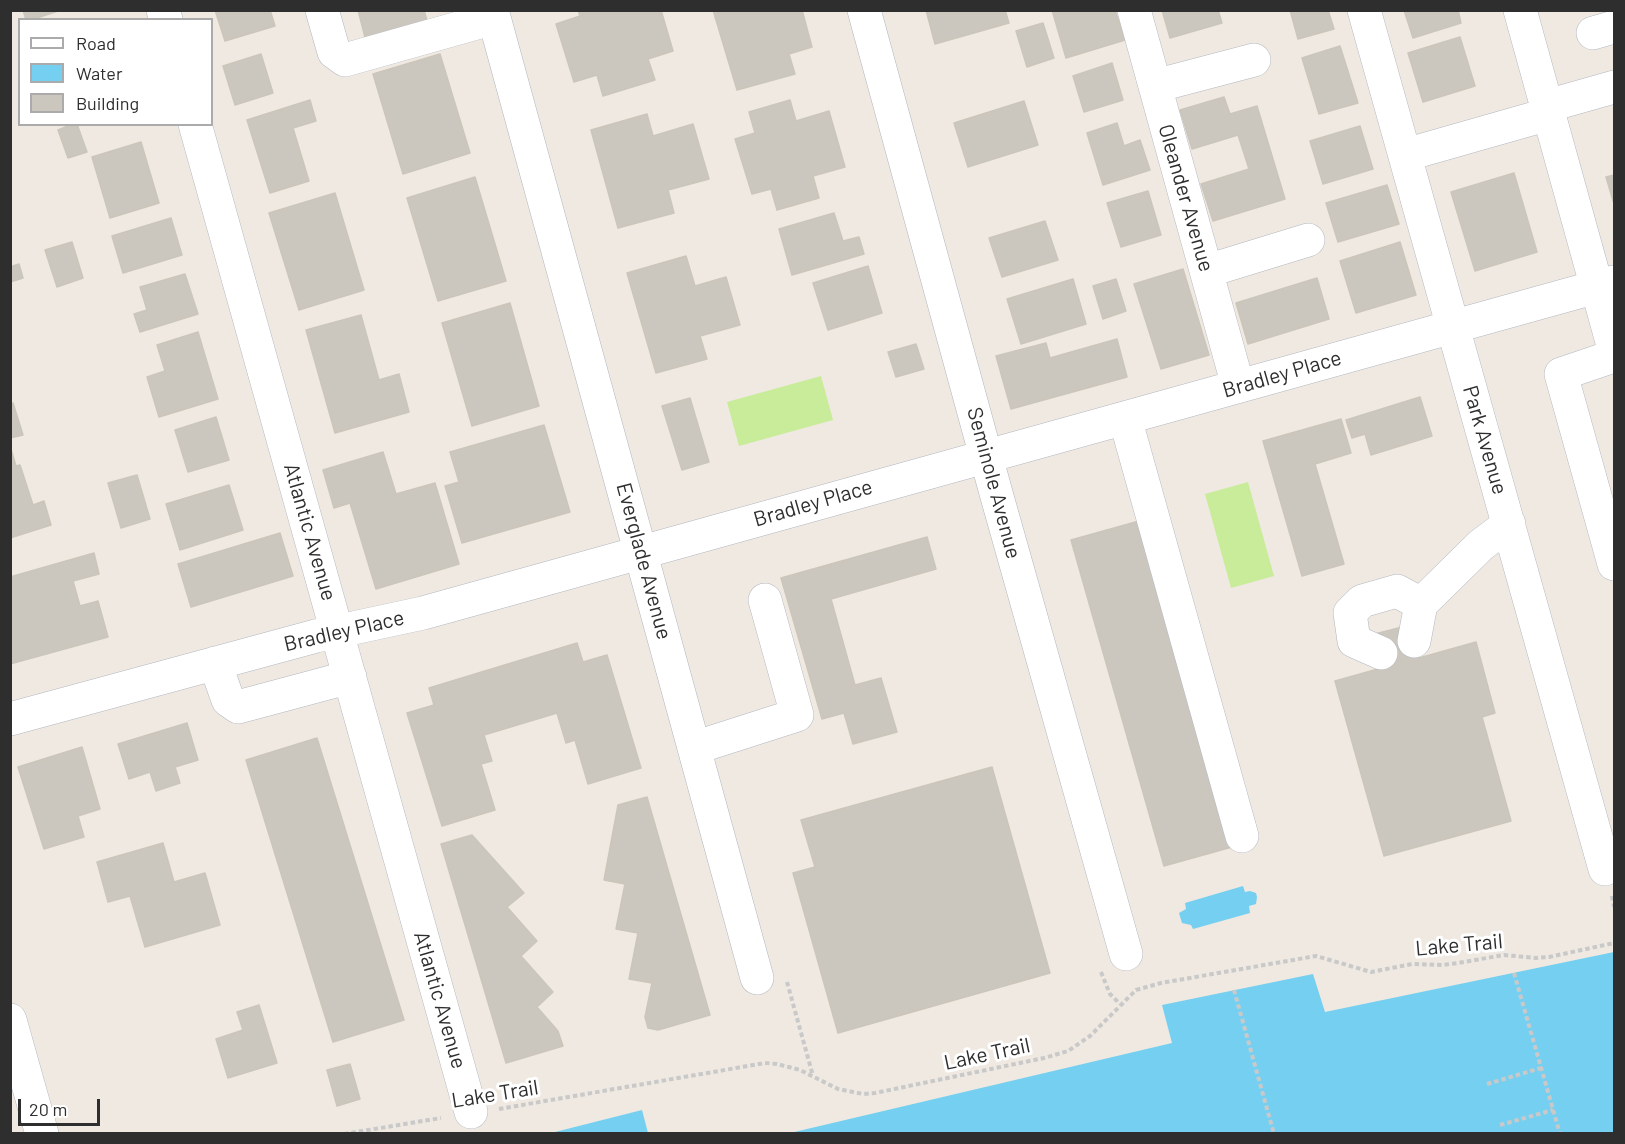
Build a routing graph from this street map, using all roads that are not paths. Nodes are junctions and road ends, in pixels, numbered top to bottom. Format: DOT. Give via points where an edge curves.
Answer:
graph roads {
  1 [pos="322,10"];
  2 [pos="864,10"];
  3 [pos="1134,10"];
  4 [pos="1365,10"];
  5 [pos="1520,10"];
  6 [pos="493,14"];
  7 [pos="1254,60"];
  8 [pos="1155,87"];
  9 [pos="1614,87"];
  10 [pos="1548,110"];
  11 [pos="196,126"];
  12 [pos="1405,155"];
  13 [pos="1308,240"];
  14 [pos="1206,271"];
  15 [pos="1606,284"];
  16 [pos="1454,327"];
  17 [pos="1614,350"];
  18 [pos="1614,356"];
  19 [pos="1238,386"];
  20 [pos="1125,418"];
  21 [pos="986,455"];
  22 [pos="1509,524"];
  23 [pos="641,552"];
  24 [pos="1614,564"];
  25 [pos="765,600"];
  26 [pos="1421,604"];
  27 [pos="338,632"];
  28 [pos="1414,641"];
  29 [pos="1381,653"];
  30 [pos="215,663"];
  31 [pos="350,677"];
  32 [pos="10,719"];
  33 [pos="694,748"];
  34 [pos="1242,836"];
  35 [pos="1605,869"];
  36 [pos="1126,954"];
  37 [pos="757,978"];
  38 [pos="10,1020"];
  39 [pos="471,1112"];
  40 [pos="42,1134"];
  1 -- 6 [label="street" via="334,52 345,60"];
  2 -- 21 [label="street, Seminole Avenue"];
  3 -- 8 [label="street, Oleander Avenue"];
  4 -- 12 [label="street, Park Avenue"];
  5 -- 10 [label="street"];
  6 -- 23 [label="street, Everglade Avenue"];
  7 -- 8 [label="street"];
  8 -- 14 [label="street, Oleander Avenue"];
  9 -- 10 [label="street"];
  10 -- 12 [label="street"];
  10 -- 15 [label="street"];
  11 -- 27 [label="street, Atlantic Avenue"];
  12 -- 16 [label="street, Park Avenue"];
  13 -- 14 [label="street"];
  14 -- 19 [label="street, Oleander Avenue"];
  15 -- 16 [label="street, Bradley Place"];
  15 -- 17 [label="street"];
  16 -- 19 [label="street, Bradley Place"];
  16 -- 22 [label="street, Park Avenue"];
  18 -- 24 [label="street" via="1561,374"];
  19 -- 20 [label="street, Bradley Place"];
  20 -- 21 [label="street, Bradley Place"];
  20 -- 34 [label="street"];
  21 -- 23 [label="street, Bradley Place"];
  21 -- 36 [label="street, Seminole Avenue"];
  22 -- 26 [label="street" via="1481,545"];
  22 -- 35 [label="street, Park Avenue"];
  23 -- 27 [label="street, Bradley Place" via="423,613"];
  23 -- 33 [label="street, Everglade Avenue"];
  25 -- 33 [label="street" via="797,715"];
  26 -- 28 [label="street"];
  26 -- 29 [label="street" via="1397,591 1362,601 1350,613 1354,641"];
  27 -- 30 [label="street, Bradley Place"];
  27 -- 31 [label="street, Atlantic Avenue"];
  30 -- 31 [label="street" via="228,700 238,707"];
  30 -- 32 [label="street, Bradley Place"];
  31 -- 39 [label="street, Atlantic Avenue"];
  33 -- 37 [label="street, Everglade Avenue"];
  38 -- 40 [label="street"];
}
